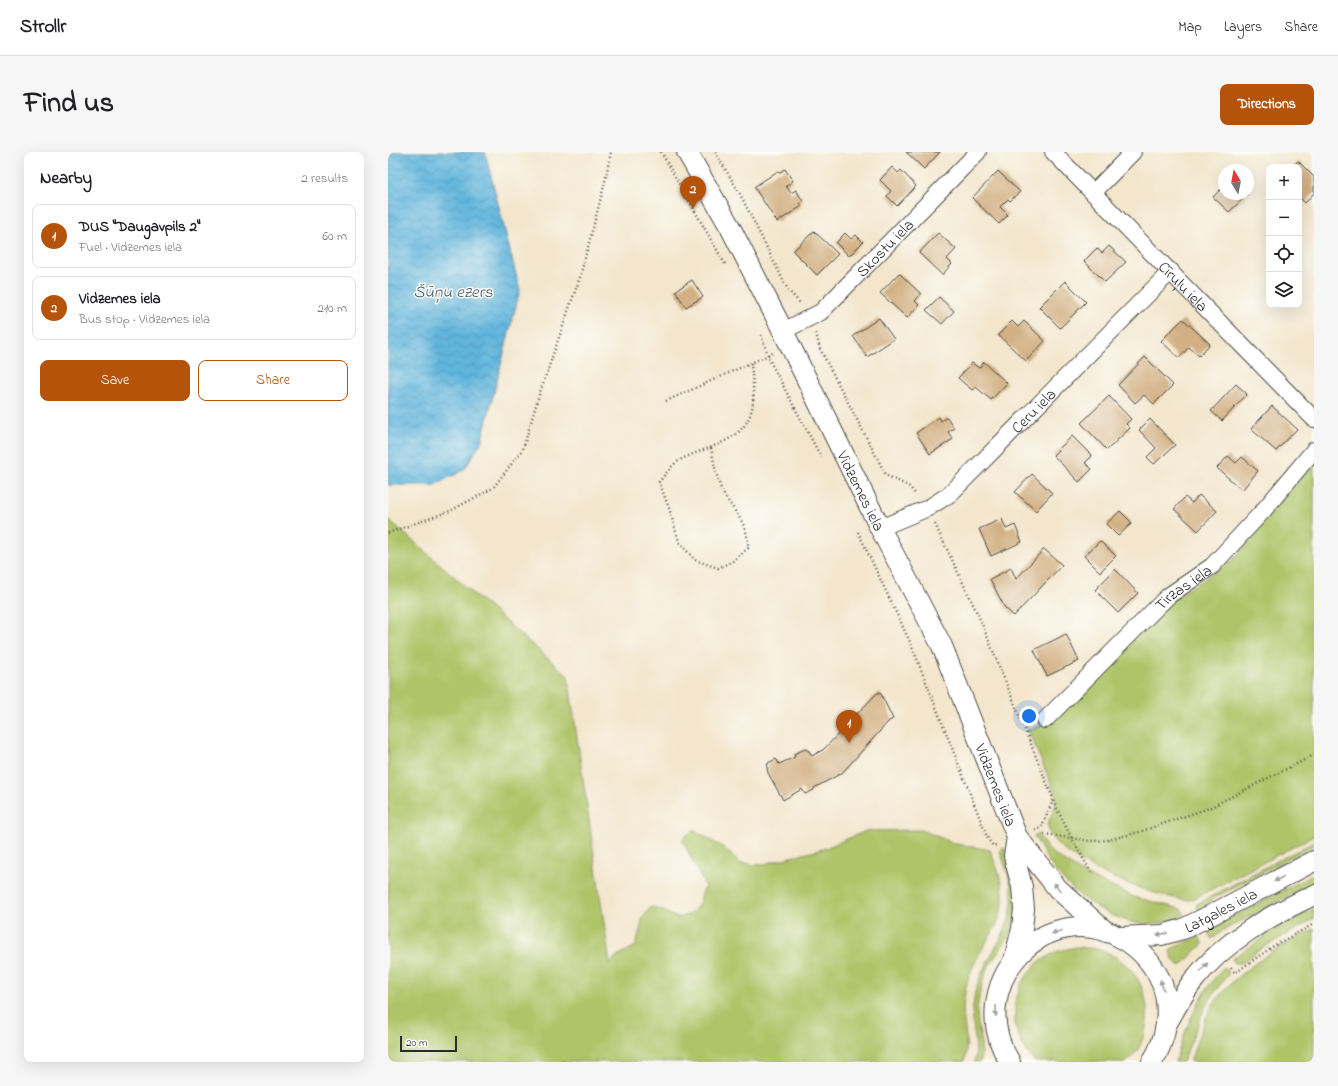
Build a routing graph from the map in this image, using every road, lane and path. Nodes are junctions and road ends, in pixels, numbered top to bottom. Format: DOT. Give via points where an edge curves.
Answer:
graph roads {
  1 [pos="612,152"];
  2 [pos="661,152"];
  3 [pos="687,152"];
  4 [pos="715,152"];
  5 [pos="978,152"];
  6 [pos="1053,152"];
  7 [pos="1133,152"];
  8 [pos="1093,193"];
  9 [pos="728,269"];
  10 [pos="1171,271"];
  11 [pos="810,318"];
  12 [pos="761,334"];
  13 [pos="787,338"];
  14 [pos="768,355"];
  15 [pos="751,363"];
  16 [pos="666,401"];
  17 [pos="1314,419"];
  18 [pos="711,448"];
  19 [pos="1314,450"];
  20 [pos="821,457"];
  21 [pos="928,508"];
  22 [pos="855,526"];
  23 [pos="880,528"];
  24 [pos="388,533"];
  25 [pos="1045,720"];
  26 [pos="1314,755"];
  27 [pos="1052,800"];
  28 [pos="1041,828"];
  29 [pos="1044,834"];
  30 [pos="1017,837"];
  31 [pos="1072,839"];
  32 [pos="993,846"];
  33 [pos="1314,861"];
  34 [pos="1091,872"];
  35 [pos="1314,894"];
  36 [pos="1314,924"];
  37 [pos="1113,934"];
  38 [pos="1014,961"];
  39 [pos="1235,973"];
  40 [pos="1166,1023"];
  41 [pos="1156,1058"];
  42 [pos="1010,1062"];
  1 -- 24 [label="path" via="580,277 523,449 493,488 450,511"];
  2 -- 9 [label="path"];
  3 -- 13 [label="street, Vidzemes iela"];
  4 -- 11 [label="path" via="739,192 788,290 803,305"];
  5 -- 11 [label="street, Skostu iela" via="820,312"];
  6 -- 8 [label="street, Cīruļu iela"];
  7 -- 8 [label="street"];
  8 -- 10 [label="street, Cīruļu iela"];
  10 -- 17 [label="street, Cīruļu iela"];
  10 -- 21 [label="street, Ceru iela" via="950,494"];
  11 -- 13 [label="street, Skostu iela"];
  11 -- 21 [label="path" via="820,348 886,476 910,487"];
  12 -- 14 [label="path"];
  13 -- 14 [label="path"];
  13 -- 23 [label="street, Vidzemes iela"];
  14 -- 15 [label="path"];
  14 -- 20 [label="path"];
  15 -- 16 [label="path"];
  15 -- 18 [label="path" via="753,397 749,420 734,436"];
  18 -- 18 [label="path" via="679,460 659,482 679,542 695,560 718,568 733,561 748,548 749,538 746,528 723,492"];
  19 -- 25 [label="street, Tirzas iela" via="1212,566 1168,596"];
  21 -- 23 [label="street, Ceru iela"];
  21 -- 27 [label="path" via="980,619"];
  22 -- 32 [label="path" via="911,644 985,832"];
  23 -- 30 [label="street, Vidzemes iela" via="942,646"];
  26 -- 31 [label="path" via="1209,808 1109,840"];
  27 -- 28 [label="path"];
  27 -- 31 [label="path"];
  29 -- 31 [label="path"];
  37 -- 30 [label="street, Vidzemes iela, one-way" via="1058,889"];
  30 -- 38 [label="street, Vidzemes iela" via="1014,856 1022,887 1024,909"];
  31 -- 34 [label="path"];
  33 -- 37 [label="street, Latgales iela, one-way" via="1183,929 1162,935"];
  40 -- 35 [label="street, Latgales iela, one-way" via="1192,982 1218,954 1253,928"];
  36 -- 39 [label="path" via="1275,944"];
  37 -- 38 [label="street, one-way" via="1077,928 1055,932 1029,945"];
  40 -- 37 [label="street, Vidzemes iela, one-way" via="1166,1000 1157,972 1133,945"];
  38 -- 42 [label="street, one-way" via="1002,980 995,1008 999,1038"];
  40 -- 41 [label="street"];
}
